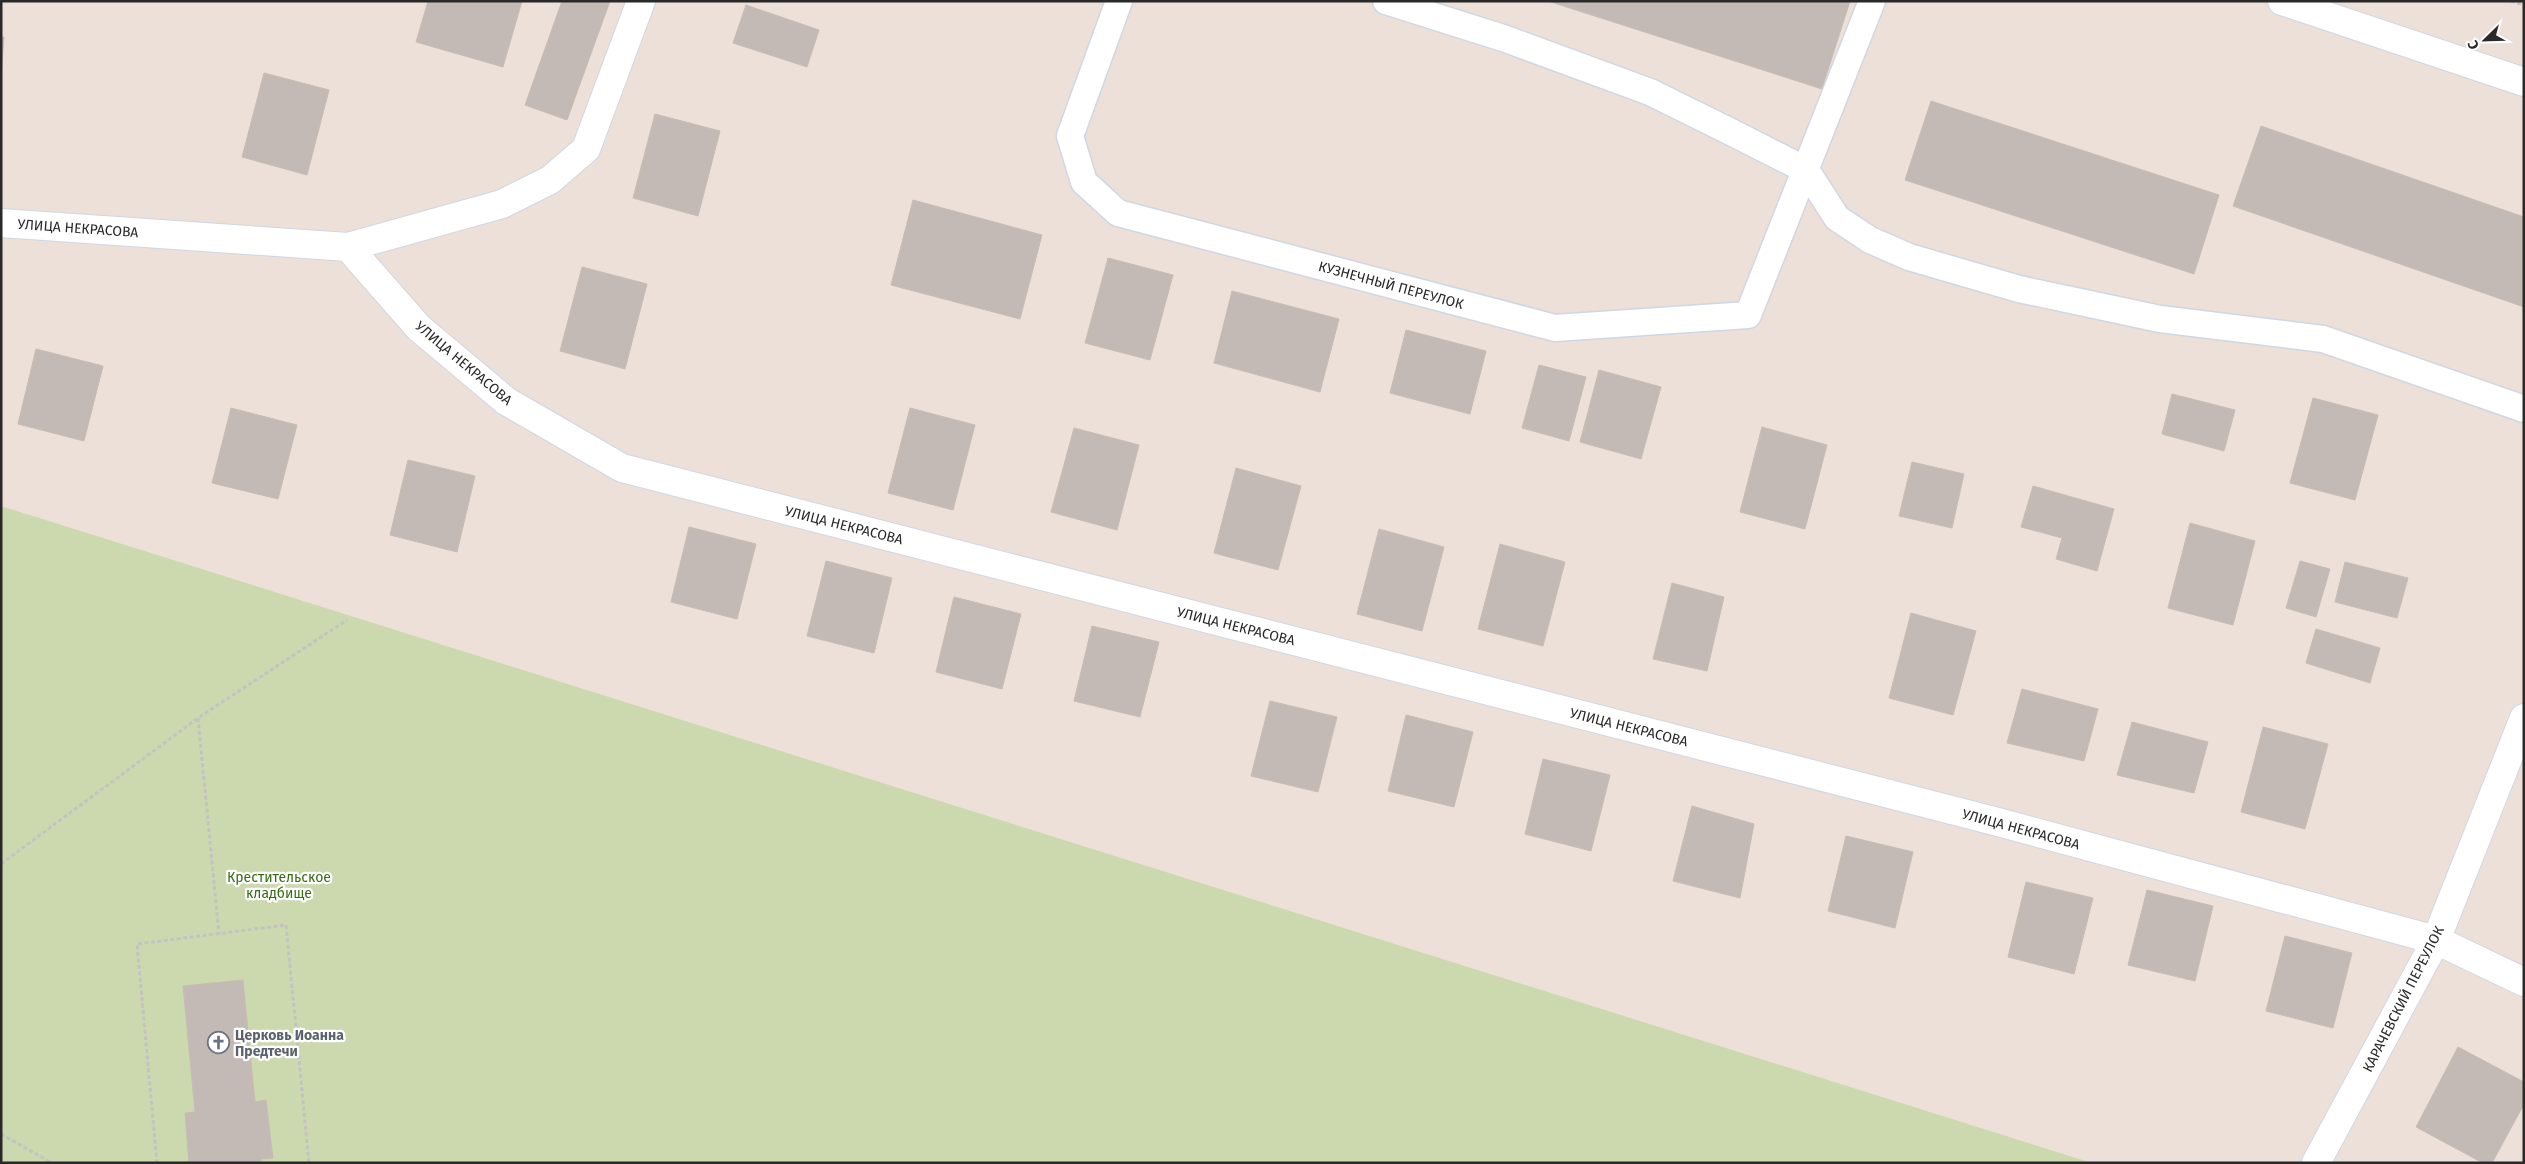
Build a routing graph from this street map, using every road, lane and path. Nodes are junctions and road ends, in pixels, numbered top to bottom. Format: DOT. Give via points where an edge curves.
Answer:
graph roads {
  1 [pos="641,1"];
  2 [pos="1119,1"];
  3 [pos="1386,1"];
  4 [pos="1872,1"];
  5 [pos="2282,1"];
  6 [pos="2511,1"];
  7 [pos="2524,5"];
  8 [pos="2524,82"];
  9 [pos="1806,170"];
  10 [pos="1,223"];
  11 [pos="348,247"];
  12 [pos="2524,409"];
  13 [pos="347,620"];
  14 [pos="198,718"];
  15 [pos="2524,718"];
  16 [pos="1,864"];
  17 [pos="219,934"];
  18 [pos="2436,940"];
  19 [pos="2524,982"];
  20 [pos="1,1134"];
  21 [pos="52,1163"];
  22 [pos="157,1163"];
  23 [pos="309,1163"];
  24 [pos="2316,1163"];
  1 -- 11 [label="street" via="586,149 550,180 502,204"];
  2 -- 9 [label="lane, КУЗНЕЧНЫЙ ПЕРЕУЛОК" via="1070,136 1084,182 1118,213 1555,328 1748,316"];
  3 -- 9 [label="lane" via="1503,38 1650,92"];
  4 -- 9 [label="lane"];
  5 -- 8 [label="street"];
  6 -- 7 [label="path"];
  9 -- 12 [label="lane" via="1837,218 1870,240 1909,257 2019,289 2160,319 2323,339"];
  10 -- 11 [label="street, УЛИЦА НЕКРАСОВА"];
  11 -- 18 [label="street, УЛИЦА НЕКРАСОВА" via="419,328 506,401 622,468 1998,822"];
  13 -- 14 [label="path"];
  14 -- 16 [label="path"];
  14 -- 17 [label="path"];
  15 -- 18 [label="street, КАРАЧЕВСКИЙ ПЕРЕУЛОК"];
  17 -- 22 [label="path" via="138,944"];
  17 -- 23 [label="path" via="286,925"];
  18 -- 19 [label="street, УЛИЦА НЕКРАСОВА"];
  18 -- 24 [label="street, КАРАЧЕВСКИЙ ПЕРЕУЛОК"];
  20 -- 21 [label="path"];
}
